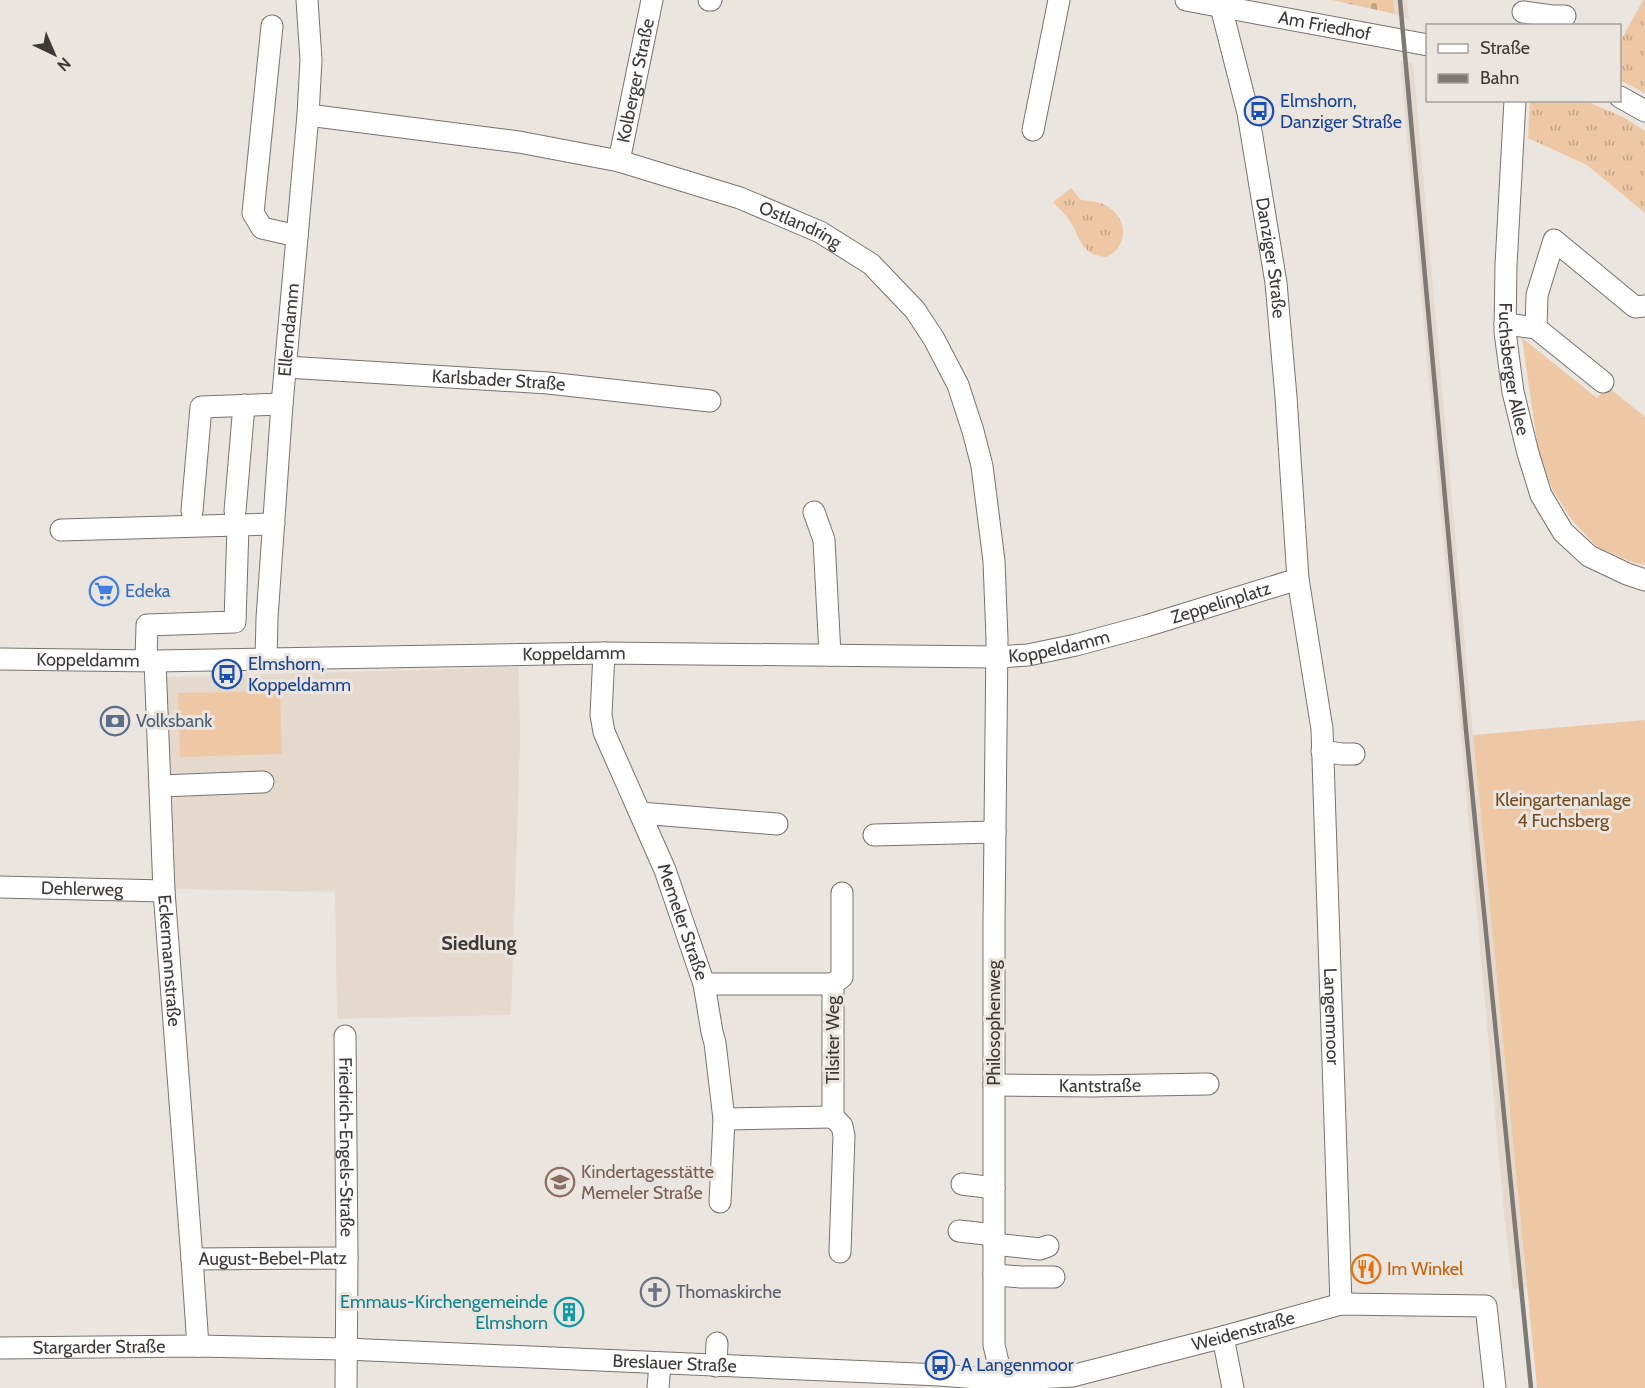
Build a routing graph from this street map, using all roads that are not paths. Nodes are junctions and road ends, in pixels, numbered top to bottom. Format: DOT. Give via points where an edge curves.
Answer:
graph roads {
  1 [pos="307,0"];
  2 [pos="652,0"];
  3 [pos="1059,0"];
  4 [pos="1186,0"];
  5 [pos="1221,7"];
  6 [pos="1523,13"];
  7 [pos="1565,16"];
  8 [pos="272,26"];
  9 [pos="1426,45"];
  10 [pos="1621,97"];
  11 [pos="1515,102"];
  12 [pos="1645,111"];
  13 [pos="308,115"];
  14 [pos="1034,130"];
  15 [pos="619,161"];
  16 [pos="297,236"];
  17 [pos="1645,306"];
  18 [pos="1505,324"];
  19 [pos="1536,328"];
  20 [pos="286,367"];
  21 [pos="1603,382"];
  22 [pos="710,401"];
  23 [pos="282,404"];
  24 [pos="244,405"];
  25 [pos="192,511"];
  26 [pos="814,512"];
  27 [pos="1293,514"];
  28 [pos="237,518"];
  29 [pos="274,525"];
  30 [pos="61,531"];
  31 [pos="1298,579"];
  32 [pos="1645,580"];
  33 [pos="1146,626"];
  34 [pos="604,653"];
  35 [pos="830,655"];
  36 [pos="996,657"];
  37 [pos="0,659"];
  38 [pos="266,659"];
  39 [pos="151,661"];
  40 [pos="1322,729"];
  41 [pos="1322,751"];
  42 [pos="1353,754"];
  43 [pos="263,782"];
  44 [pos="160,786"];
  45 [pos="640,813"];
  46 [pos="777,824"];
  47 [pos="995,832"];
  48 [pos="874,835"];
  49 [pos="0,886"];
  50 [pos="164,891"];
  51 [pos="842,893"];
  52 [pos="704,984"];
  53 [pos="833,984"];
  54 [pos="345,1036"];
  55 [pos="1208,1084"];
  56 [pos="994,1085"];
  57 [pos="833,1117"];
  58 [pos="724,1119"];
  59 [pos="962,1184"];
  60 [pos="994,1188"];
  61 [pos="720,1202"];
  62 [pos="959,1231"];
  63 [pos="994,1239"];
  64 [pos="1048,1246"];
  65 [pos="840,1252"];
  66 [pos="346,1258"];
  67 [pos="192,1259"];
  68 [pos="994,1275"];
  69 [pos="1054,1277"];
  70 [pos="1341,1304"];
  71 [pos="1223,1337"];
  72 [pos="717,1343"];
  73 [pos="198,1346"];
  74 [pos="0,1348"];
  75 [pos="346,1349"];
  76 [pos="660,1363"];
  77 [pos="716,1366"];
  78 [pos="1003,1384"];
  79 [pos="346,1388"];
  80 [pos="658,1388"];
  81 [pos="1233,1388"];
  82 [pos="1495,1388"];
  1 -- 13 [label="street, Ellerndamm" via="311,60"];
  2 -- 15 [label="street, Kolberger Straße"];
  3 -- 14 [label="street"];
  4 -- 5 [label="street, Am Friedhof"];
  5 -- 9 [label="street, Am Friedhof"];
  5 -- 27 [label="street, Danziger Straße" via="1248,113 1276,283"];
  6 -- 7 [label="street"];
  8 -- 16 [label="street" via="253,213 262,228"];
  10 -- 12 [label="street"];
  11 -- 18 [label="street, Fuchsberger Allee"];
  13 -- 15 [label="street, Ostlandring" via="519,142"];
  13 -- 16 [label="street, Ellerndamm"];
  15 -- 36 [label="street, Ostlandring" via="740,198 820,231 871,264 915,310 958,385 974,431 993,561"];
  16 -- 20 [label="street, Ellerndamm"];
  17 -- 19 [label="street" via="1635,306 1554,240 1537,295"];
  18 -- 19 [label="street"];
  18 -- 32 [label="street, Fuchsberger Allee" via="1513,392 1541,495 1563,532 1588,556"];
  19 -- 21 [label="street"];
  20 -- 22 [label="street, Karlsbader Straße" via="548,383"];
  20 -- 23 [label="street, Ellerndamm"];
  23 -- 24 [label="street"];
  23 -- 29 [label="street, Ellerndamm"];
  24 -- 25 [label="street" via="201,407"];
  24 -- 28 [label="street"];
  26 -- 35 [label="street" via="824,540"];
  27 -- 31 [label="street, Zeppelinplatz"];
  28 -- 29 [label="street"];
  28 -- 30 [label="street"];
  28 -- 39 [label="street, Eckermannstraße" via="235,622 147,625"];
  29 -- 38 [label="street, Ellerndamm"];
  31 -- 33 [label="street, Zeppelinplatz"];
  31 -- 40 [label="street, Zeppelinplatz"];
  33 -- 36 [label="street, Koppeldamm" via="1028,655"];
  34 -- 35 [label="street, Koppeldamm"];
  34 -- 38 [label="street, Koppeldamm"];
  34 -- 45 [label="street, Memeler Straße" via="604,732"];
  35 -- 36 [label="street, Koppeldamm"];
  36 -- 47 [label="street, Philosophenweg"];
  37 -- 39 [label="street, Koppeldamm"];
  38 -- 39 [label="street, Koppeldamm"];
  39 -- 44 [label="street, Eckermannstraße"];
  40 -- 41 [label="street, Langenmoor"];
  41 -- 42 [label="street"];
  41 -- 70 [label="street, Langenmoor"];
  43 -- 44 [label="street"];
  44 -- 50 [label="street, Eckermannstraße"];
  45 -- 46 [label="street"];
  45 -- 52 [label="street, Memeler Straße" via="665,870"];
  47 -- 48 [label="street"];
  47 -- 56 [label="street, Philosophenweg"];
  49 -- 50 [label="street, Dehlerweg"];
  50 -- 67 [label="street, Eckermannstraße"];
  51 -- 53 [label="street" via="842,977"];
  52 -- 53 [label="street, Tilsiter Weg"];
  52 -- 58 [label="street, Memeler Straße"];
  53 -- 57 [label="street, Tilsiter Weg"];
  54 -- 66 [label="street, Friedrich-Engels-Straße"];
  55 -- 56 [label="street, Kantstraße"];
  56 -- 60 [label="street, Philosophenweg"];
  57 -- 58 [label="street"];
  57 -- 65 [label="street" via="842,1126 844,1136"];
  58 -- 61 [label="street, Memeler Straße"];
  59 -- 60 [label="street"];
  60 -- 63 [label="street, Philosophenweg"];
  62 -- 63 [label="street"];
  63 -- 64 [label="street" via="1040,1249"];
  63 -- 68 [label="street, Philosophenweg"];
  66 -- 67 [label="street, August-Bebel-Platz"];
  66 -- 75 [label="street, August-Bebel-Platz"];
  67 -- 73 [label="street, August-Bebel-Platz"];
  68 -- 69 [label="street"];
  68 -- 78 [label="street, Philosophenweg" via="994,1345"];
  70 -- 71 [label="street, Weidenstraße"];
  70 -- 82 [label="street, Weidenstraße" via="1486,1306"];
  71 -- 78 [label="street, Weidenstraße" via="1072,1376"];
  71 -- 81 [label="street"];
  72 -- 77 [label="street"];
  73 -- 74 [label="street, Stargarder Straße"];
  73 -- 75 [label="street"];
  75 -- 76 [label="street, Breslauer Straße"];
  75 -- 79 [label="street"];
  76 -- 77 [label="street, Breslauer Straße"];
  76 -- 80 [label="street"];
  77 -- 78 [label="street, Breslauer Straße" via="940,1375"];
}
